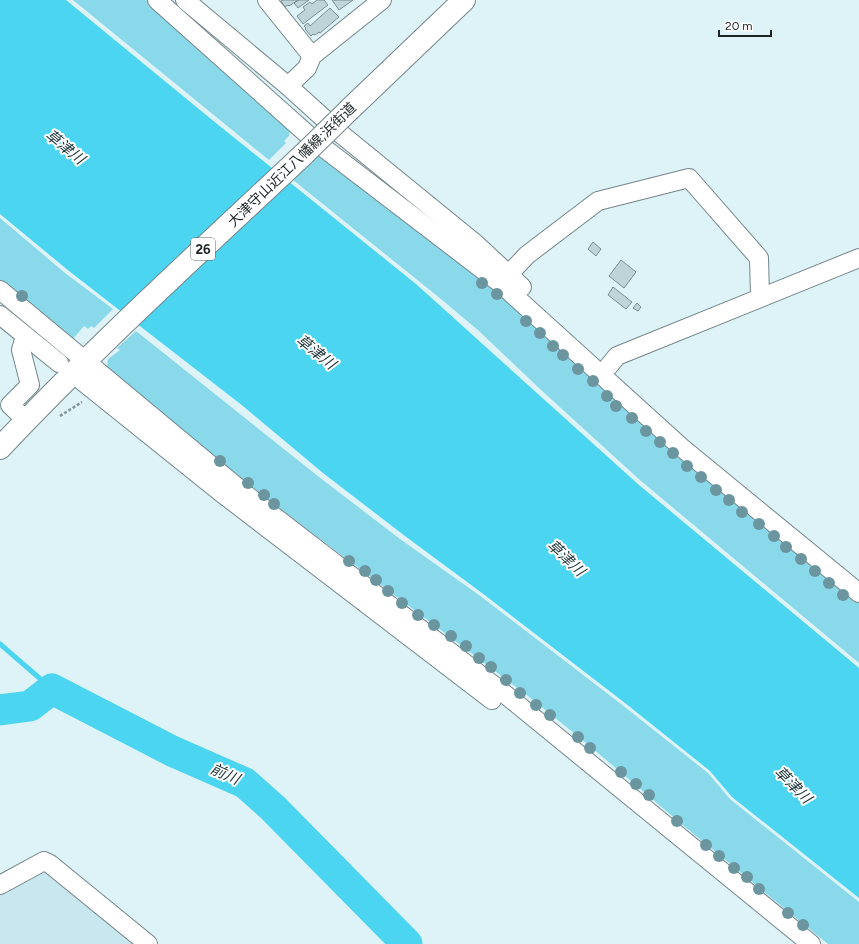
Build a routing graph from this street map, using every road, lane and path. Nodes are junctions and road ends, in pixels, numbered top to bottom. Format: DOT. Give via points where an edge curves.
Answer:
graph roads {
  1 [pos="157,0"];
  2 [pos="170,0"];
  3 [pos="185,0"];
  4 [pos="267,0"];
  5 [pos="382,0"];
  6 [pos="464,0"];
  7 [pos="312,56"];
  8 [pos="288,86"];
  9 [pos="326,143"];
  10 [pos="859,258"];
  11 [pos="506,272"];
  12 [pos="0,290"];
  13 [pos="760,297"];
  14 [pos="0,315"];
  15 [pos="26,336"];
  16 [pos="59,363"];
  17 [pos="608,367"];
  18 [pos="84,371"];
  19 [pos="26,420"];
  20 [pos="0,448"];
  21 [pos="859,581"];
  22 [pos="859,593"];
  23 [pos="383,608"];
  24 [pos="0,885"];
  25 [pos="148,944"];
  26 [pos="794,944"];
  27 [pos="811,944"];
  1 -- 9 [label="street"];
  2 -- 9 [label="street" via="302,116"];
  3 -- 8 [label="street"];
  4 -- 7 [label="street"];
  5 -- 7 [label="street"];
  6 -- 9 [label="main road, 大津守山近江八幡線;浜街道 / 26, bridge" via="350,109"];
  7 -- 8 [label="street" via="307,68"];
  8 -- 11 [label="street" via="341,134 476,244"];
  9 -- 11 [label="street" via="466,247"];
  9 -- 18 [label="main road, 大津守山近江八幡線;浜街道 / 26, bridge" via="102,345"];
  9 -- 22 [label="street" via="500,283 681,446"];
  10 -- 13 [label="street"];
  11 -- 13 [label="street" via="598,201 689,178 759,258"];
  11 -- 17 [label="street"];
  12 -- 18 [label="street"];
  13 -- 17 [label="street" via="617,356"];
  14 -- 15 [label="street"];
  15 -- 16 [label="street"];
  15 -- 19 [label="street" via="21,350 30,385 10,405"];
  17 -- 21 [label="street" via="690,443"];
  18 -- 19 [label="main road, 大津守山近江八幡線;浜街道 / 26"];
  18 -- 23 [label="street" via="249,497 303,547"];
  19 -- 20 [label="main road, 大津守山近江八幡線;浜街道 / 26"];
  23 -- 26 [label="street"];
  23 -- 27 [label="street" via="501,691"];
  24 -- 25 [label="street" via="44,861"];
}
